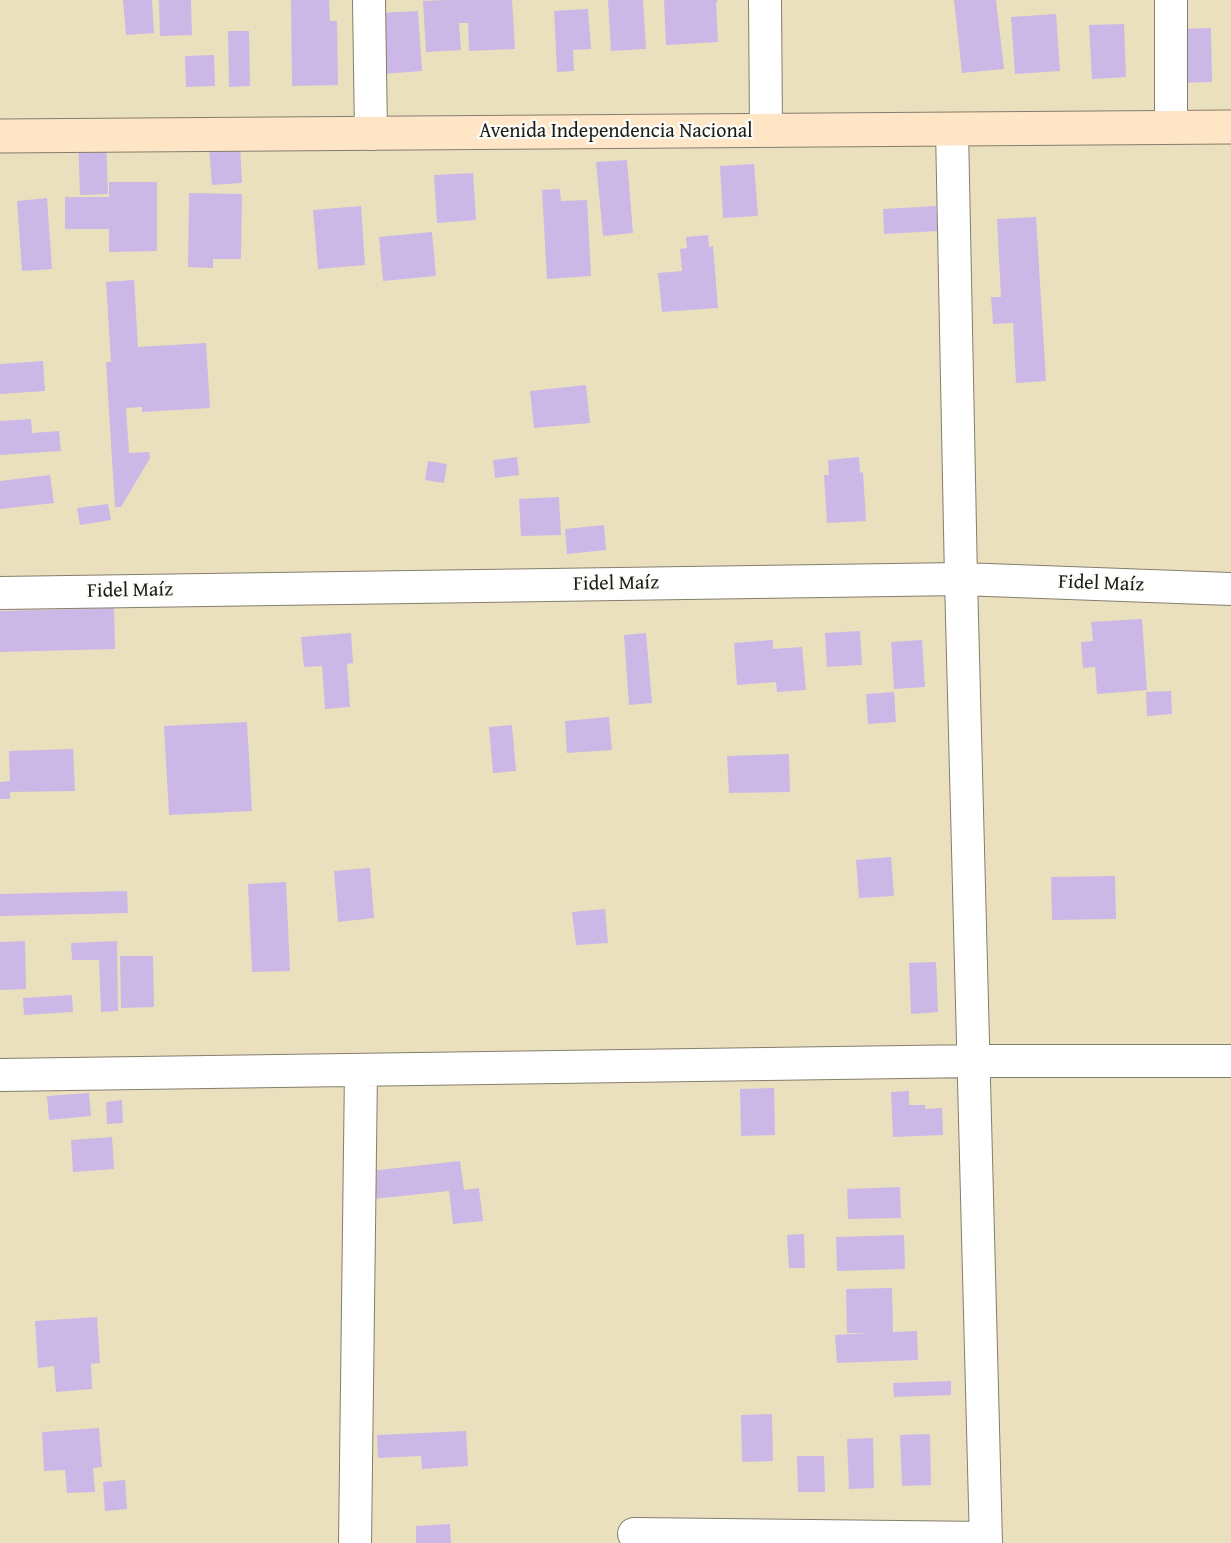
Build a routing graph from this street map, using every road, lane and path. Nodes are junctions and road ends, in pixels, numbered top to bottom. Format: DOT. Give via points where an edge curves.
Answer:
graph roads {
  1 [pos="369,0"];
  2 [pos="765,0"];
  3 [pos="1171,0"];
  4 [pos="1171,127"];
  5 [pos="1231,127"];
  6 [pos="952,129"];
  7 [pos="766,130"];
  8 [pos="371,134"];
  9 [pos="0,136"];
  10 [pos="961,579"];
  11 [pos="1231,589"];
  12 [pos="0,593"];
  13 [pos="975,1061"];
  14 [pos="1231,1061"];
  15 [pos="361,1070"];
  16 [pos="0,1076"];
  17 [pos="634,1534"];
  18 [pos="986,1540"];
  19 [pos="355,1543"];
  1 -- 8 [label="street"];
  2 -- 7 [label="street"];
  3 -- 4 [label="street"];
  4 -- 5 [label="main road, Avenida Independencia Nacional"];
  4 -- 6 [label="main road, Avenida Independencia Nacional"];
  6 -- 7 [label="main road, Avenida Independencia Nacional"];
  6 -- 10 [label="street"];
  7 -- 8 [label="main road, Avenida Independencia Nacional"];
  8 -- 9 [label="main road, Avenida Independencia Nacional"];
  10 -- 11 [label="street, Fidel Maíz"];
  10 -- 12 [label="street, Fidel Maíz"];
  10 -- 13 [label="street"];
  13 -- 14 [label="street"];
  13 -- 15 [label="street"];
  13 -- 18 [label="street"];
  15 -- 16 [label="street"];
  15 -- 19 [label="street"];
  17 -- 18 [label="street"];
}
